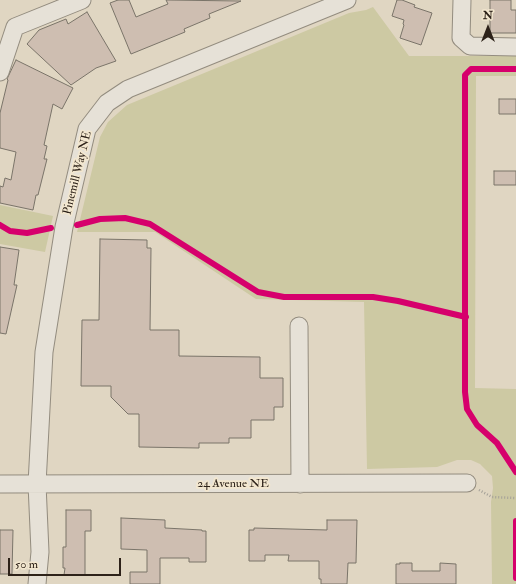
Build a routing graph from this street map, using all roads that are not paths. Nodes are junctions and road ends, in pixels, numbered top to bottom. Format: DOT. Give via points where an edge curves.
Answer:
graph roads {
  1 [pos="82,0"];
  2 [pos="347,0"];
  3 [pos="462,0"];
  4 [pos="516,47"];
  5 [pos="0,72"];
  6 [pos="299,326"];
  7 [pos="467,483"];
  8 [pos="0,484"];
  9 [pos="37,484"];
  10 [pos="300,484"];
  11 [pos="37,584"];
  1 -- 5 [label="street" via="15,28"];
  2 -- 9 [label="street, Pinemill Way NE" via="128,89 107,102 87,129 64,227 44,352"];
  3 -- 4 [label="street" via="462,38 470,46"];
  6 -- 10 [label="street"];
  7 -- 10 [label="street, 24 Avenue NE"];
  8 -- 9 [label="street, 24 Avenue NE"];
  9 -- 10 [label="street, 24 Avenue NE"];
  9 -- 11 [label="street, Pinemill Way NE" via="40,552"];
}
